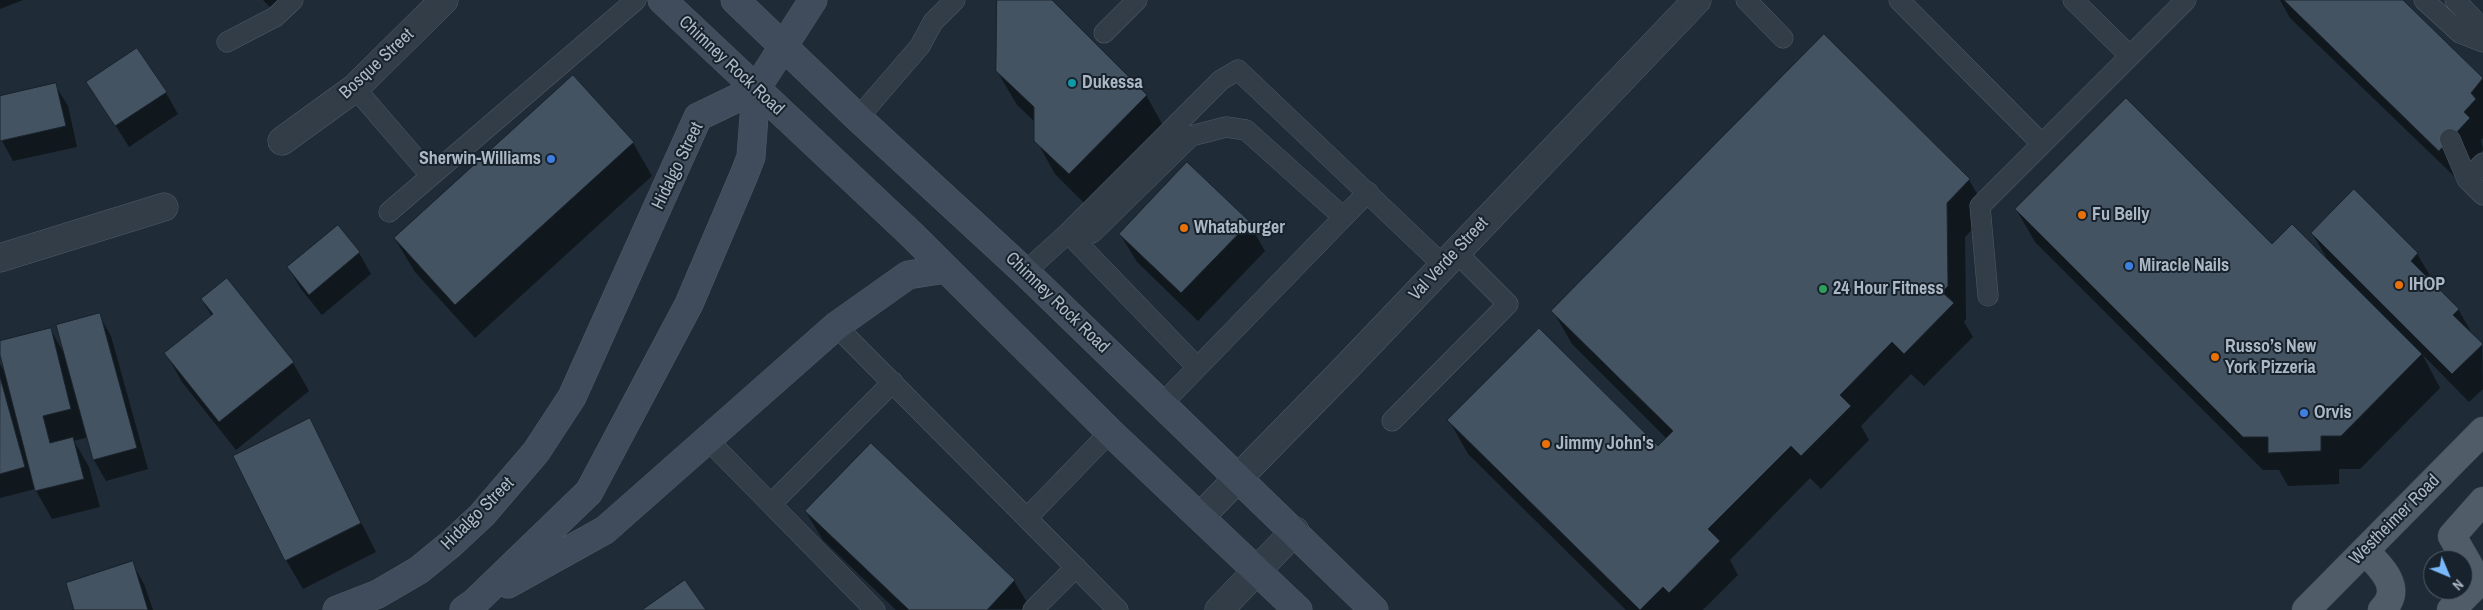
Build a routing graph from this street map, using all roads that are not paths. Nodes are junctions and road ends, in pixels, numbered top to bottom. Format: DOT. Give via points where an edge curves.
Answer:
graph roads {
  1 [pos="293,0"];
  2 [pos="444,0"];
  3 [pos="636,0"];
  4 [pos="662,0"];
  5 [pos="735,0"];
  6 [pos="813,0"];
  7 [pos="955,0"];
  8 [pos="1136,0"];
  9 [pos="1697,0"];
  10 [pos="1746,0"];
  11 [pos="1900,0"];
  12 [pos="2073,0"];
  13 [pos="2186,0"];
  14 [pos="2424,0"];
  15 [pos="2455,0"];
  16 [pos="2483,29"];
  17 [pos="1104,33"];
  18 [pos="1783,38"];
  19 [pos="227,42"];
  20 [pos="2483,42"];
  21 [pos="783,46"];
  22 [pos="2130,56"];
  23 [pos="355,88"];
  24 [pos="756,90"];
  25 [pos="858,118"];
  26 [pos="2450,139"];
  27 [pos="282,141"];
  28 [pos="2042,144"];
  29 [pos="2483,163"];
  30 [pos="430,175"];
  31 [pos="2467,179"];
  32 [pos="1368,192"];
  33 [pos="2483,195"];
  34 [pos="164,207"];
  35 [pos="389,212"];
  36 [pos="1343,217"];
  37 [pos="1068,234"];
  38 [pos="0,258"];
  39 [pos="1449,259"];
  40 [pos="946,269"];
  41 [pos="1025,272"];
  42 [pos="1988,296"];
  43 [pos="836,326"];
  44 [pos="1197,367"];
  45 [pos="892,382"];
  46 [pos="1162,404"];
  47 [pos="1392,421"];
  48 [pos="2483,431"];
  49 [pos="1110,432"];
  50 [pos="707,439"];
  51 [pos="1239,477"];
  52 [pos="2483,501"];
  53 [pos="771,504"];
  54 [pos="1200,517"];
  55 [pos="1028,518"];
  56 [pos="1295,531"];
  57 [pos="2456,550"];
  58 [pos="2365,551"];
  59 [pos="1076,567"];
  60 [pos="1258,570"];
  61 [pos="469,606"];
  62 [pos="337,610"];
  63 [pos="875,610"];
  64 [pos="1033,610"];
  65 [pos="1118,610"];
  66 [pos="1219,610"];
  67 [pos="1298,610"];
  68 [pos="1374,610"];
  69 [pos="2306,610"];
  70 [pos="2382,610"];
  1 -- 19 [label="lane" via="275,17"];
  2 -- 23 [label="street, Bosque Street"];
  3 -- 30 [label="lane"];
  4 -- 24 [label="street, Chimney Rock Road"];
  5 -- 21 [label="street, Chimney Rock Road"];
  6 -- 21 [label="street"];
  7 -- 25 [label="lane" via="933,22 920,46"];
  8 -- 17 [label="lane"];
  9 -- 39 [label="street, Val Verde Street"];
  10 -- 18 [label="lane"];
  11 -- 28 [label="lane"];
  12 -- 22 [label="lane"];
  13 -- 22 [label="lane"];
  14 -- 20 [label="lane" via="2460,34"];
  15 -- 16 [label="lane"];
  21 -- 24 [label="street"];
  21 -- 25 [label="street, Chimney Rock Road"];
  22 -- 28 [label="lane"];
  23 -- 27 [label="street, Bosque Street"];
  23 -- 30 [label="lane"];
  24 -- 40 [label="street, Chimney Rock Road"];
  24 -- 61 [label="street" via="751,158 744,176 689,304 589,492"];
  24 -- 62 [label="street, Hidalgo Street" via="698,117 572,397 536,452 482,515 419,570 378,594"];
  25 -- 41 [label="street, Chimney Rock Road"];
  26 -- 31 [label="lane"];
  28 -- 42 [label="lane" via="1980,206"];
  29 -- 31 [label="lane"];
  30 -- 35 [label="lane"];
  31 -- 33 [label="lane"];
  32 -- 36 [label="lane"];
  32 -- 37 [label="lane" via="1238,70 1221,80"];
  32 -- 39 [label="lane"];
  34 -- 38 [label="street"];
  36 -- 37 [label="lane" via="1246,130 1226,127 1191,136 1092,233"];
  36 -- 44 [label="lane"];
  37 -- 41 [label="lane"];
  37 -- 44 [label="lane"];
  39 -- 47 [label="lane" via="1508,304"];
  39 -- 51 [label="street, Val Verde Street"];
  40 -- 43 [label="street" via="908,275"];
  40 -- 49 [label="street, Chimney Rock Road"];
  41 -- 46 [label="street, Chimney Rock Road"];
  43 -- 45 [label="lane"];
  43 -- 50 [label="street"];
  44 -- 46 [label="lane"];
  45 -- 53 [label="lane"];
  45 -- 55 [label="lane"];
  46 -- 51 [label="street, Chimney Rock Road"];
  48 -- 58 [label="main road, Westheimer Road"];
  49 -- 54 [label="street, Chimney Rock Road"];
  49 -- 55 [label="lane"];
  50 -- 53 [label="lane"];
  50 -- 61 [label="street" via="605,530"];
  51 -- 54 [label="street, Val Verde Street"];
  51 -- 56 [label="street, Chimney Rock Road"];
  52 -- 57 [label="main road" via="2452,536"];
  53 -- 63 [label="lane"];
  54 -- 60 [label="street, Chimney Rock Road"];
  55 -- 59 [label="lane"];
  56 -- 60 [label="street"];
  56 -- 68 [label="street, Chimney Rock Road"];
  58 -- 69 [label="main road, Westheimer Road"];
  58 -- 70 [label="main road" via="2386,572 2392,589 2389,603"];
  59 -- 64 [label="lane"];
  59 -- 65 [label="lane"];
  60 -- 66 [label="street"];
  60 -- 67 [label="street, Chimney Rock Road"];
}
